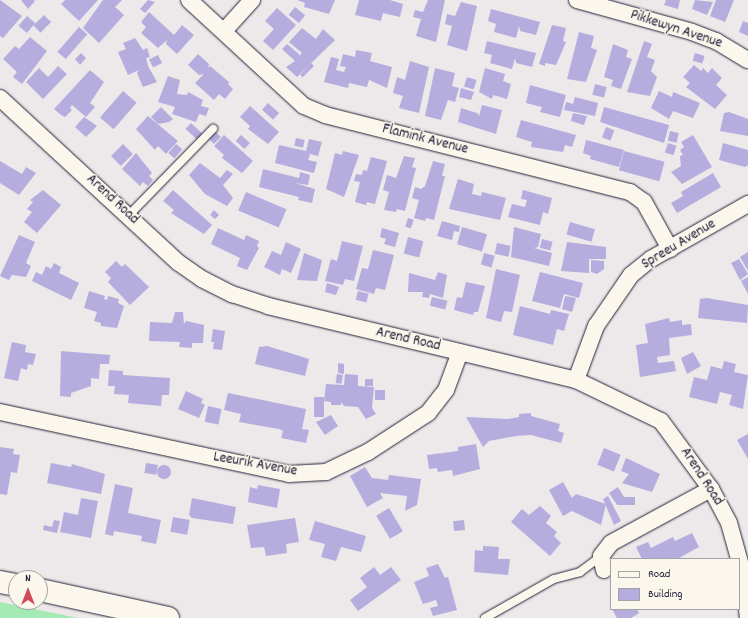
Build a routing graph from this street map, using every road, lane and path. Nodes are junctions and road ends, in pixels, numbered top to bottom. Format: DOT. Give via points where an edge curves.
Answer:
graph roads {
  1 [pos="189,0"];
  2 [pos="252,0"];
  3 [pos="577,0"];
  4 [pos="224,31"];
  5 [pos="748,60"];
  6 [pos="0,98"];
  7 [pos="213,129"];
  8 [pos="748,204"];
  9 [pos="128,216"];
  10 [pos="670,248"];
  11 [pos="460,352"];
  12 [pos="576,380"];
  13 [pos="0,412"];
  14 [pos="711,490"];
  15 [pos="739,558"];
  16 [pos="740,562"];
  17 [pos="603,563"];
  18 [pos="48,592"];
  19 [pos="748,617"];
  20 [pos="168,618"];
  21 [pos="485,618"];
  1 -- 4 [label="street, Flamink Avenue"];
  2 -- 4 [label="street"];
  3 -- 5 [label="street, Pikkewyn Avenue" via="692,32 716,41"];
  4 -- 10 [label="street, Flamink Avenue" via="295,99 316,112 630,192 644,202"];
  6 -- 9 [label="street, Arend Road"];
  7 -- 9 [label="lane"];
  8 -- 10 [label="street, Spreeu Avenue"];
  9 -- 11 [label="street, Arend Road" via="179,262 202,279 232,294 268,306"];
  10 -- 12 [label="street, Spreeu Avenue" via="631,275 616,294 585,348"];
  11 -- 12 [label="street, Arend Road"];
  11 -- 13 [label="street, Leeurik Avenue" via="446,390 428,413 368,452 326,472 289,474"];
  12 -- 14 [label="street, Arend Road" via="661,421"];
  14 -- 15 [label="street, Arend Road" via="730,523"];
  14 -- 17 [label="street" via="611,543"];
  16 -- 19 [label="street, Arend Road"];
  17 -- 21 [label="lane" via="554,579"];
  18 -- 20 [label="street"];
}
